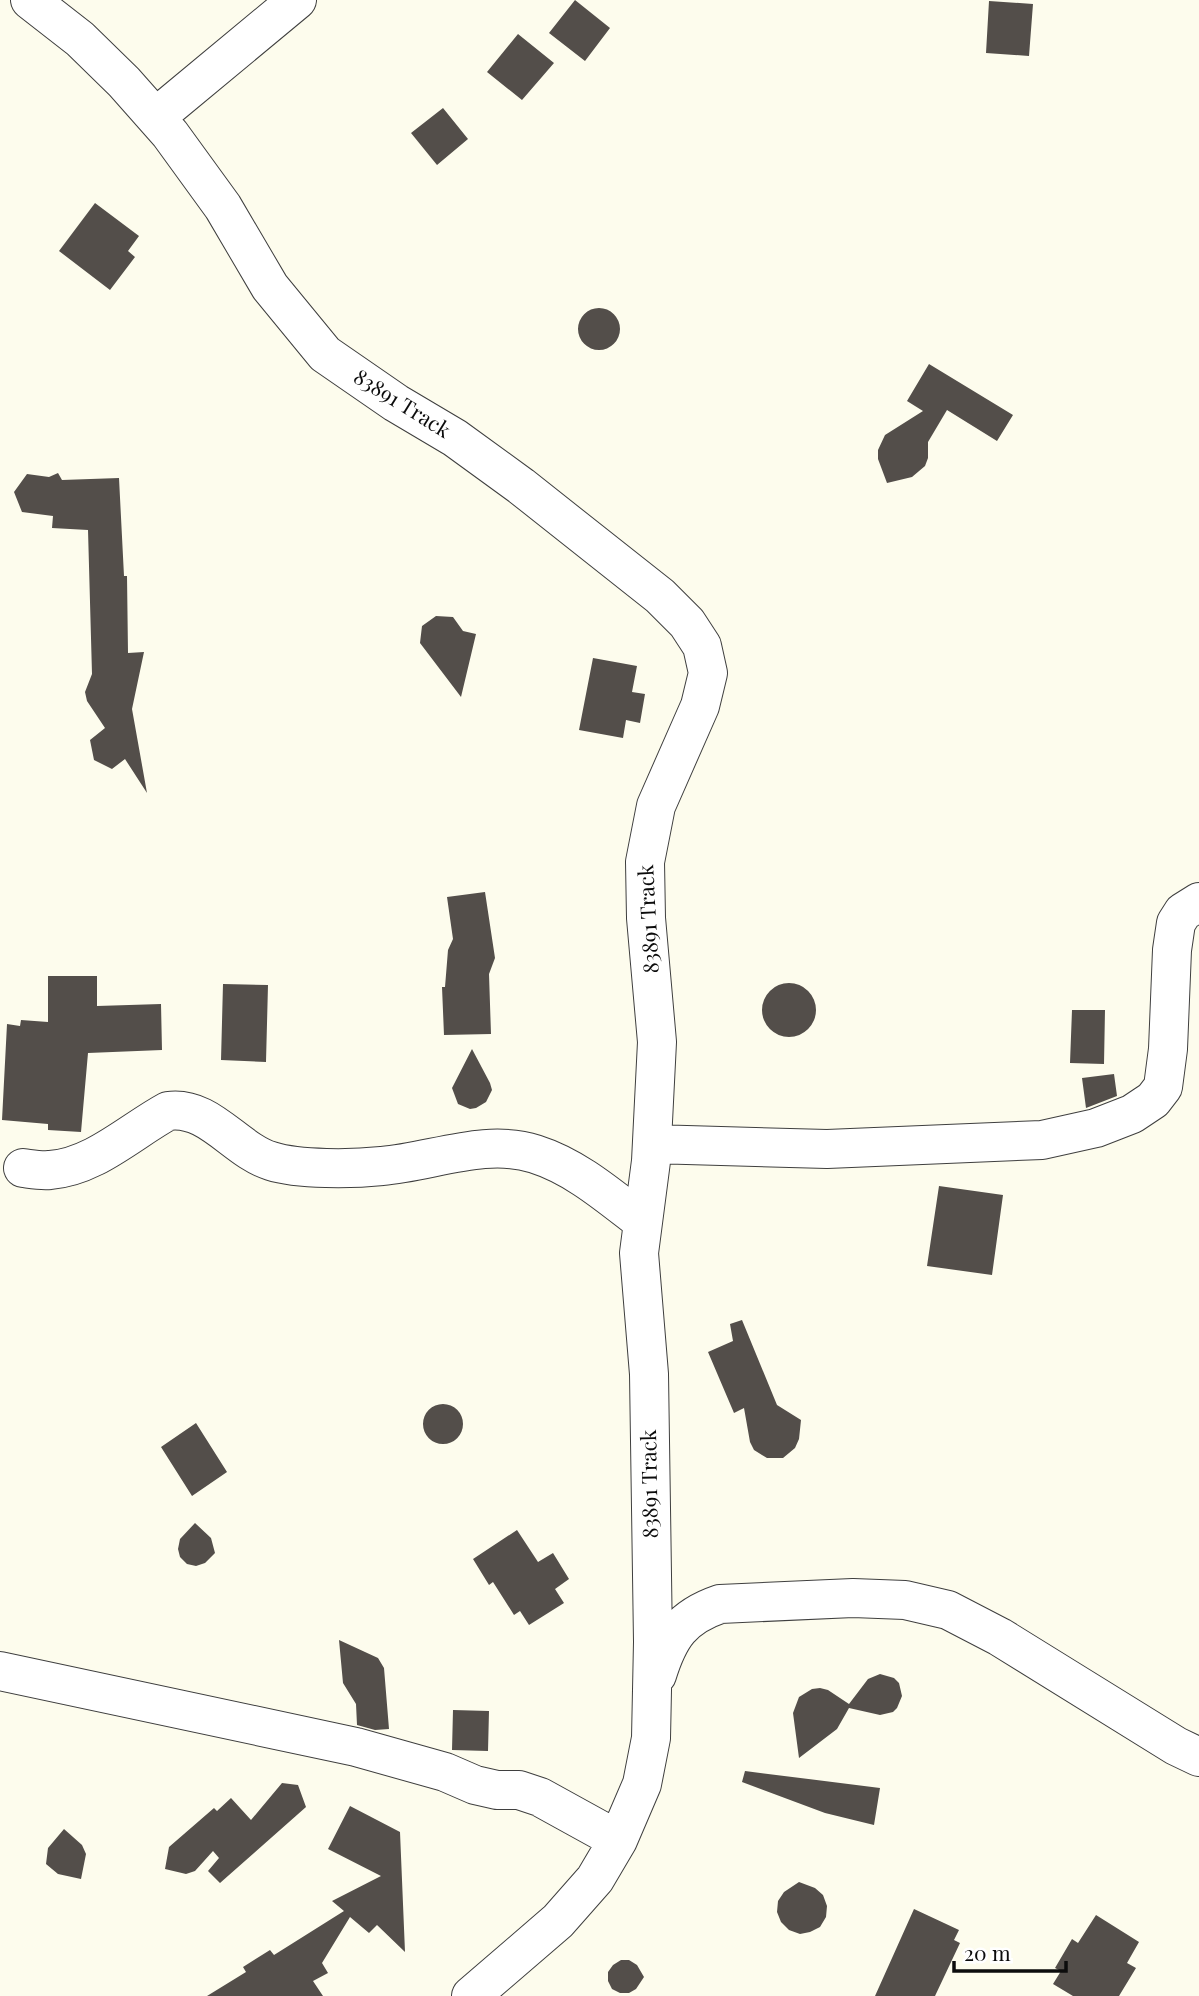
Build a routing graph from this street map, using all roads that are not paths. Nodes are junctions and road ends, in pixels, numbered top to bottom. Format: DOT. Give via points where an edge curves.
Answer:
graph roads {
  1 [pos="30,0"];
  2 [pos="297,0"];
  3 [pos="156,117"];
  4 [pos="1199,902"];
  5 [pos="652,1144"];
  6 [pos="23,1168"];
  7 [pos="643,1222"];
  8 [pos="0,1671"];
  9 [pos="652,1693"];
  10 [pos="1199,1757"];
  11 [pos="618,1840"];
  12 [pos="471,1996"];
  1 -- 3 [label="street, 83891 Track" via="80,38"];
  2 -- 3 [label="street"];
  3 -- 5 [label="street, 83891 Track" via="223,207 270,287 325,354 521,486 660,596 702,646 708,673 700,706 656,806 645,862 657,1042"];
  4 -- 5 [label="street" via="1176,923 1163,1087 1132,1114 1042,1140 827,1149"];
  5 -- 7 [label="street, 83891 Track"];
  6 -- 7 [label="street" via="51,1170 80,1162 168,1111 179,1110 200,1116 271,1161 313,1167 383,1166 498,1148 534,1154 580,1175"];
  7 -- 9 [label="street, 83891 Track" via="639,1253 649,1374"];
  8 -- 11 [label="street" via="356,1747 475,1785 519,1790"];
  9 -- 10 [label="street" via="676,1631 687,1619 720,1604 905,1600 947,1610 1000,1637"];
  9 -- 11 [label="street, 83891 Track" via="651,1738 642,1784"];
  11 -- 12 [label="street, 83891 Track" via="595,1879 558,1921"];
}
